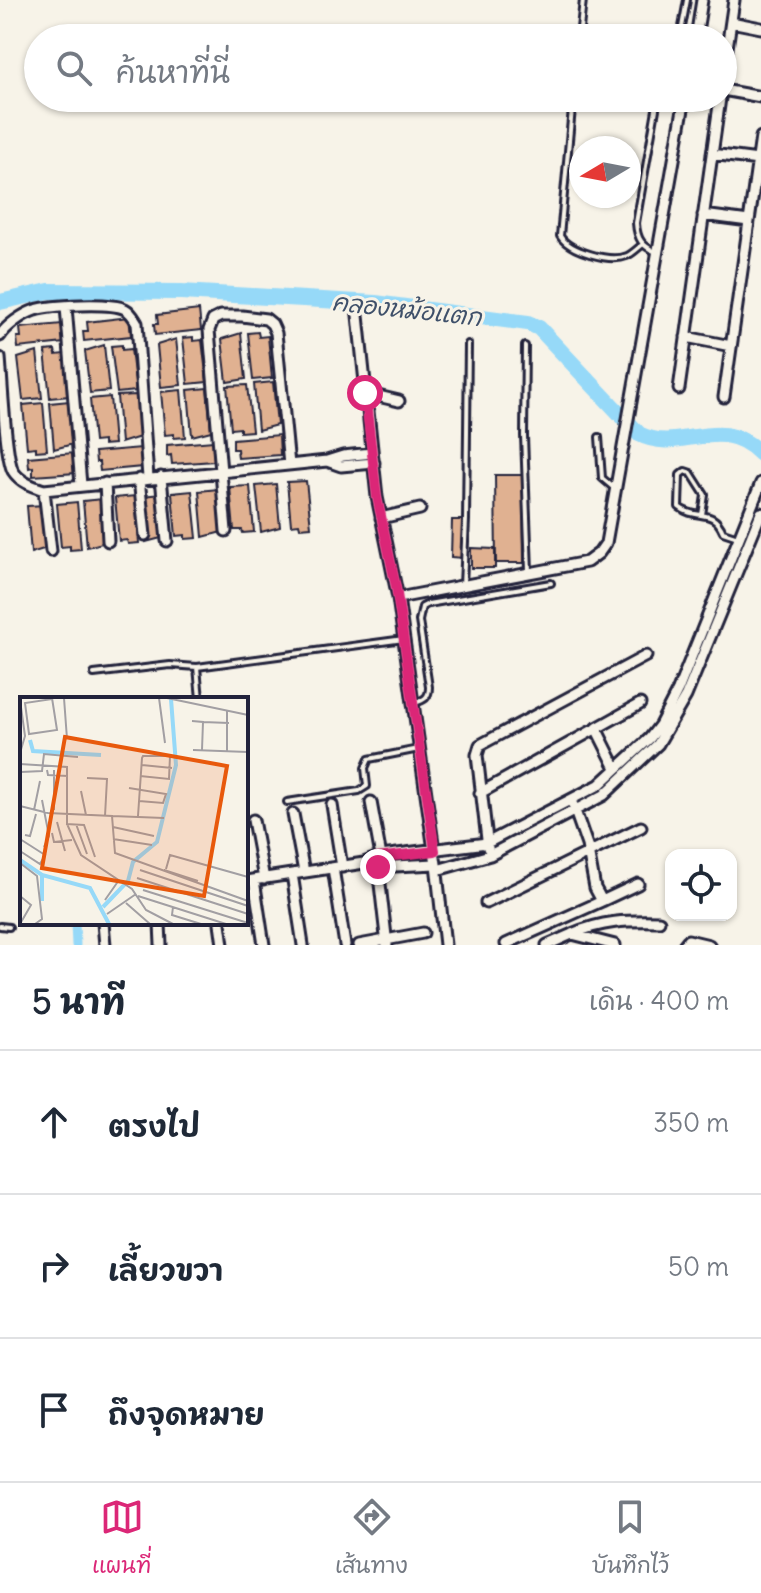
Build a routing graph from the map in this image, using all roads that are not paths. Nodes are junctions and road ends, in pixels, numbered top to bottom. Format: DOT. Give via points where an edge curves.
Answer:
graph roads {
  1 [pos="583,0"];
  2 [pos="687,0"];
  3 [pos="702,0"];
  4 [pos="734,0"];
  5 [pos="731,22"];
  6 [pos="580,24"];
  7 [pos="683,24"];
  8 [pos="698,24"];
  9 [pos="761,28"];
  10 [pos="737,93"];
  11 [pos="761,97"];
  12 [pos="572,112"];
  13 [pos="656,112"];
  14 [pos="683,112"];
  15 [pos="718,112"];
  16 [pos="761,137"];
  17 [pos="712,154"];
  18 [pos="758,160"];
  19 [pos="703,215"];
  20 [pos="749,221"];
  21 [pos="643,244"];
  22 [pos="658,253"];
  23 [pos="357,306"];
  24 [pos="66,307"];
  25 [pos="0,336"];
  26 [pos="686,337"];
  27 [pos="468,344"];
  28 [pos="525,346"];
  29 [pos="731,346"];
  30 [pos="0,358"];
  31 [pos="679,389"];
  32 [pos="365,393"];
  33 [pos="724,397"];
  34 [pos="399,401"];
  35 [pos="599,437"];
  36 [pos="373,458"];
  37 [pos="289,465"];
  38 [pos="222,471"];
  39 [pos="161,477"];
  40 [pos="143,478"];
  41 [pos="105,483"];
  42 [pos="761,483"];
  43 [pos="81,485"];
  44 [pos="615,489"];
  45 [pos="44,490"];
  46 [pos="759,497"];
  47 [pos="420,509"];
  48 [pos="761,513"];
  49 [pos="702,515"];
  50 [pos="381,518"];
  51 [pos="226,531"];
  52 [pos="145,535"];
  53 [pos="739,537"];
  54 [pos="108,541"];
  55 [pos="167,541"];
  56 [pos="51,551"];
  57 [pos="529,571"];
  58 [pos="551,583"];
  59 [pos="463,585"];
  60 [pos="398,598"];
  61 [pos="718,605"];
  62 [pos="404,639"];
  63 [pos="646,656"];
  64 [pos="197,667"];
  65 [pos="94,674"];
  66 [pos="682,693"];
  67 [pos="200,697"];
  68 [pos="413,704"];
  69 [pos="640,704"];
  70 [pos="596,728"];
  71 [pos="419,749"];
  72 [pos="616,768"];
  73 [pos="480,793"];
  74 [pos="287,802"];
  75 [pos="371,802"];
  76 [pos="332,805"];
  77 [pos="573,806"];
  78 [pos="293,814"];
  79 [pos="253,820"];
  80 [pos="641,827"];
  81 [pos="487,843"];
  82 [pos="435,851"];
  83 [pos="588,854"];
  84 [pos="490,855"];
  85 [pos="380,862"];
  86 [pos="437,867"];
  87 [pos="338,868"];
  88 [pos="304,872"];
  89 [pos="292,874"];
  90 [pos="255,880"];
  91 [pos="638,884"];
  92 [pos="602,901"];
  93 [pos="486,903"];
  94 [pos="659,921"];
  95 [pos="103,925"];
  96 [pos="160,925"];
  97 [pos="220,925"];
  98 [pos="0,926"];
  99 [pos="9,927"];
  100 [pos="423,933"];
  101 [pos="572,934"];
  102 [pos="387,942"];
  103 [pos="506,944"];
  104 [pos="105,945"];
  105 [pos="161,945"];
  106 [pos="223,945"];
  107 [pos="264,945"];
  108 [pos="303,945"];
  109 [pos="345,945"];
  110 [pos="359,945"];
  111 [pos="445,945"];
  112 [pos="547,945"];
  113 [pos="615,945"];
  114 [pos="684,945"];
  115 [pos="709,945"];
  1 -- 6 [label="lane"];
  2 -- 7 [label="lane"];
  3 -- 8 [label="street"];
  4 -- 5 [label="street"];
  5 -- 9 [label="street"];
  10 -- 11 [label="street"];
  12 -- 21 [label="lane" via="560,236 570,248 613,257 629,256"];
  13 -- 21 [label="lane" via="636,223"];
  14 -- 22 [label="street"];
  15 -- 17 [label="street"];
  16 -- 18 [label="street"];
  17 -- 18 [label="street"];
  17 -- 19 [label="street"];
  18 -- 20 [label="street"];
  19 -- 20 [label="street"];
  19 -- 26 [label="street"];
  20 -- 29 [label="street"];
  21 -- 22 [label="lane"];
  22 -- 44 [label="street"];
  23 -- 32 [label="street"];
  24 -- 25 [label="street" via="36,310"];
  24 -- 40 [label="street" via="124,308 137,323"];
  24 -- 43 [label="street"];
  26 -- 29 [label="street"];
  26 -- 31 [label="street"];
  27 -- 59 [label="lane"];
  28 -- 57 [label="lane"];
  29 -- 33 [label="street"];
  30 -- 45 [label="street" via="13,472"];
  32 -- 34 [label="street"];
  32 -- 36 [label="street"];
  35 -- 44 [label="lane" via="602,478"];
  36 -- 37 [label="street" via="341,466 327,461"];
  36 -- 50 [label="street"];
  37 -- 38 [label="street"];
  37 -- 38 [label="street" via="272,324 266,319 221,316 209,330"];
  38 -- 39 [label="street"];
  38 -- 51 [label="street"];
  39 -- 40 [label="street"];
  39 -- 55 [label="street"];
  40 -- 41 [label="street"];
  40 -- 52 [label="street"];
  41 -- 43 [label="street"];
  41 -- 54 [label="street"];
  42 -- 46 [label="street"];
  43 -- 45 [label="street"];
  44 -- 57 [label="street" via="606,543 599,553 587,562"];
  45 -- 56 [label="street"];
  46 -- 53 [label="street"];
  47 -- 50 [label="street"];
  48 -- 61 [label="street"];
  49 -- 49 [label="lane" via="705,495 691,473 682,472 679,507"];
  49 -- 53 [label="lane" via="714,517 723,532"];
  50 -- 60 [label="street"];
  53 -- 61 [label="street"];
  57 -- 59 [label="street"];
  58 -- 68 [label="lane" via="422,607 419,621 429,694"];
  59 -- 60 [label="street"];
  60 -- 62 [label="street"];
  61 -- 66 [label="street"];
  62 -- 64 [label="lane"];
  62 -- 68 [label="street"];
  63 -- 73 [label="street" via="480,745"];
  64 -- 65 [label="lane"];
  64 -- 67 [label="lane"];
  66 -- 72 [label="street" via="650,738"];
  66 -- 77 [label="street" via="658,744 613,788"];
  68 -- 71 [label="street"];
  69 -- 70 [label="street"];
  70 -- 72 [label="street"];
  70 -- 73 [label="street"];
  71 -- 74 [label="lane" via="369,759 367,786 359,791"];
  71 -- 82 [label="street"];
  72 -- 77 [label="street"];
  73 -- 81 [label="street"];
  75 -- 85 [label="street"];
  76 -- 87 [label="street"];
  77 -- 81 [label="street"];
  77 -- 83 [label="street"];
  77 -- 84 [label="street"];
  78 -- 88 [label="street"];
  79 -- 90 [label="street"];
  80 -- 83 [label="street"];
  81 -- 82 [label="street"];
  81 -- 84 [label="street"];
  82 -- 85 [label="street"];
  82 -- 86 [label="street"];
  83 -- 92 [label="street"];
  83 -- 93 [label="street"];
  84 -- 86 [label="street"];
  85 -- 86 [label="street"];
  85 -- 87 [label="street"];
  85 -- 102 [label="street"];
  86 -- 111 [label="street"];
  87 -- 88 [label="street"];
  87 -- 109 [label="street"];
  88 -- 89 [label="street"];
  89 -- 90 [label="street"];
  89 -- 108 [label="street"];
  90 -- 107 [label="street"];
  91 -- 92 [label="street"];
  92 -- 103 [label="street"];
  94 -- 101 [label="street" via="619,920"];
  95 -- 104 [label="street"];
  96 -- 105 [label="street"];
  97 -- 106 [label="street"];
  98 -- 99 [label="lane"];
  100 -- 102 [label="street"];
  101 -- 112 [label="street"];
  101 -- 113 [label="street"];
  102 -- 110 [label="street"];
  114 -- 115 [label="street" via="688,940"];
}
